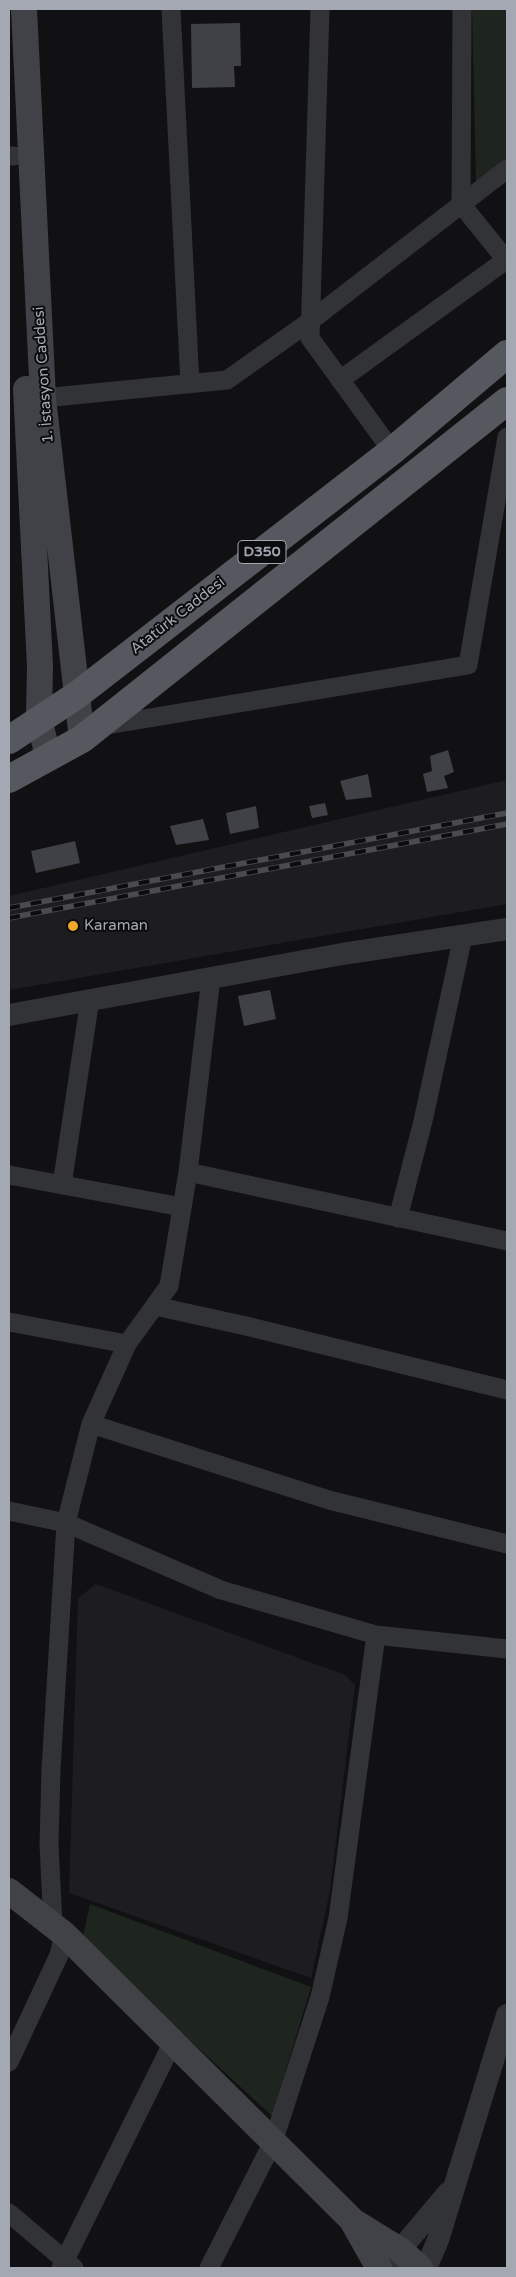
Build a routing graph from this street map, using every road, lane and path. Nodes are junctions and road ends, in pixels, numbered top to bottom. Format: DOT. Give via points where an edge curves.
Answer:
graph roads {
  1 [pos="24,9"];
  2 [pos="171,9"];
  3 [pos="320,9"];
  4 [pos="462,9"];
  5 [pos="9,57"];
  6 [pos="11,156"];
  7 [pos="507,169"];
  8 [pos="461,204"];
  9 [pos="507,261"];
  10 [pos="309,322"];
  11 [pos="507,354"];
  12 [pos="340,380"];
  13 [pos="190,384"];
  14 [pos="43,398"];
  15 [pos="504,414"];
  16 [pos="507,438"];
  17 [pos="392,451"];
  18 [pos="77,695"];
  19 [pos="39,718"];
  20 [pos="90,733"];
  21 [pos="9,740"];
  22 [pos="48,758"];
  23 [pos="9,778"];
  24 [pos="507,929"];
  25 [pos="463,936"];
  26 [pos="211,978"];
  27 [pos="90,999"];
  28 [pos="9,1015"];
  29 [pos="188,1172"];
  30 [pos="9,1175"];
  31 [pos="62,1185"];
  32 [pos="182,1207"];
  33 [pos="398,1218"];
  34 [pos="507,1241"];
  35 [pos="155,1306"];
  36 [pos="9,1322"];
  37 [pos="127,1344"];
  38 [pos="507,1390"];
  39 [pos="91,1424"];
  40 [pos="9,1511"];
  41 [pos="66,1523"];
  42 [pos="507,1544"];
  43 [pos="376,1635"];
  44 [pos="507,1649"];
  45 [pos="9,1891"];
  46 [pos="58,1930"];
  47 [pos="507,2015"];
  48 [pos="173,2042"];
  49 [pos="9,2062"];
  50 [pos="274,2142"];
  51 [pos="452,2189"];
  52 [pos="9,2212"];
  53 [pos="353,2221"];
  54 [pos="396,2259"];
  55 [pos="67,2266"];
  56 [pos="209,2268"];
  57 [pos="379,2268"];
  58 [pos="420,2268"];
  59 [pos="426,2268"];
  1 -- 14 [label="main road, 1. İstasyon Caddesi"];
  2 -- 13 [label="street"];
  3 -- 10 [label="street"];
  4 -- 8 [label="street"];
  5 -- 6 [label="main road, 1. İstasyon Caddesi"];
  6 -- 19 [label="main road, 1. İstasyon Caddesi" via="39,656"];
  7 -- 8 [label="street"];
  8 -- 9 [label="street"];
  8 -- 10 [label="street"];
  9 -- 12 [label="street"];
  10 -- 12 [label="street" via="310,338"];
  10 -- 13 [label="street" via="227,380"];
  11 -- 17 [label="highway, Atatürk Caddesi / D350"];
  12 -- 17 [label="street"];
  13 -- 14 [label="street"];
  14 -- 18 [label="main road, 1. İstasyon Caddesi"];
  15 -- 20 [label="highway, D350"];
  16 -- 20 [label="street" via="468,665"];
  17 -- 18 [label="highway, Atatürk Caddesi / D350"];
  18 -- 19 [label="highway, Atatürk Caddesi / D350"];
  18 -- 20 [label="main road, 1. İstasyon Caddesi"];
  19 -- 21 [label="highway, Atatürk Caddesi / D350"];
  19 -- 22 [label="main road, 1. İstasyon Caddesi"];
  20 -- 22 [label="highway, D350"];
  22 -- 23 [label="highway, D350"];
  24 -- 25 [label="street"];
  25 -- 26 [label="street"];
  25 -- 33 [label="street" via="423,1121"];
  26 -- 27 [label="street"];
  26 -- 29 [label="street"];
  27 -- 28 [label="street"];
  27 -- 31 [label="street"];
  29 -- 32 [label="street"];
  29 -- 33 [label="street"];
  30 -- 31 [label="street"];
  31 -- 32 [label="street"];
  32 -- 35 [label="street" via="169,1286"];
  33 -- 34 [label="street"];
  35 -- 37 [label="street"];
  35 -- 38 [label="street"];
  36 -- 37 [label="street"];
  37 -- 39 [label="street"];
  39 -- 41 [label="street"];
  39 -- 42 [label="street" via="329,1500"];
  40 -- 41 [label="street"];
  41 -- 43 [label="street" via="221,1590"];
  41 -- 46 [label="street" via="49,1845"];
  43 -- 44 [label="street"];
  43 -- 50 [label="street" via="338,1918 320,1997"];
  45 -- 46 [label="main road"];
  46 -- 48 [label="main road"];
  46 -- 49 [label="street" via="59,1954"];
  47 -- 51 [label="street"];
  48 -- 50 [label="main road"];
  48 -- 55 [label="street"];
  50 -- 53 [label="main road"];
  50 -- 56 [label="street"];
  51 -- 54 [label="street"];
  51 -- 59 [label="street" via="438,2240"];
  52 -- 55 [label="street"];
  53 -- 54 [label="main road"];
  53 -- 57 [label="main road"];
  54 -- 58 [label="main road"];
}
